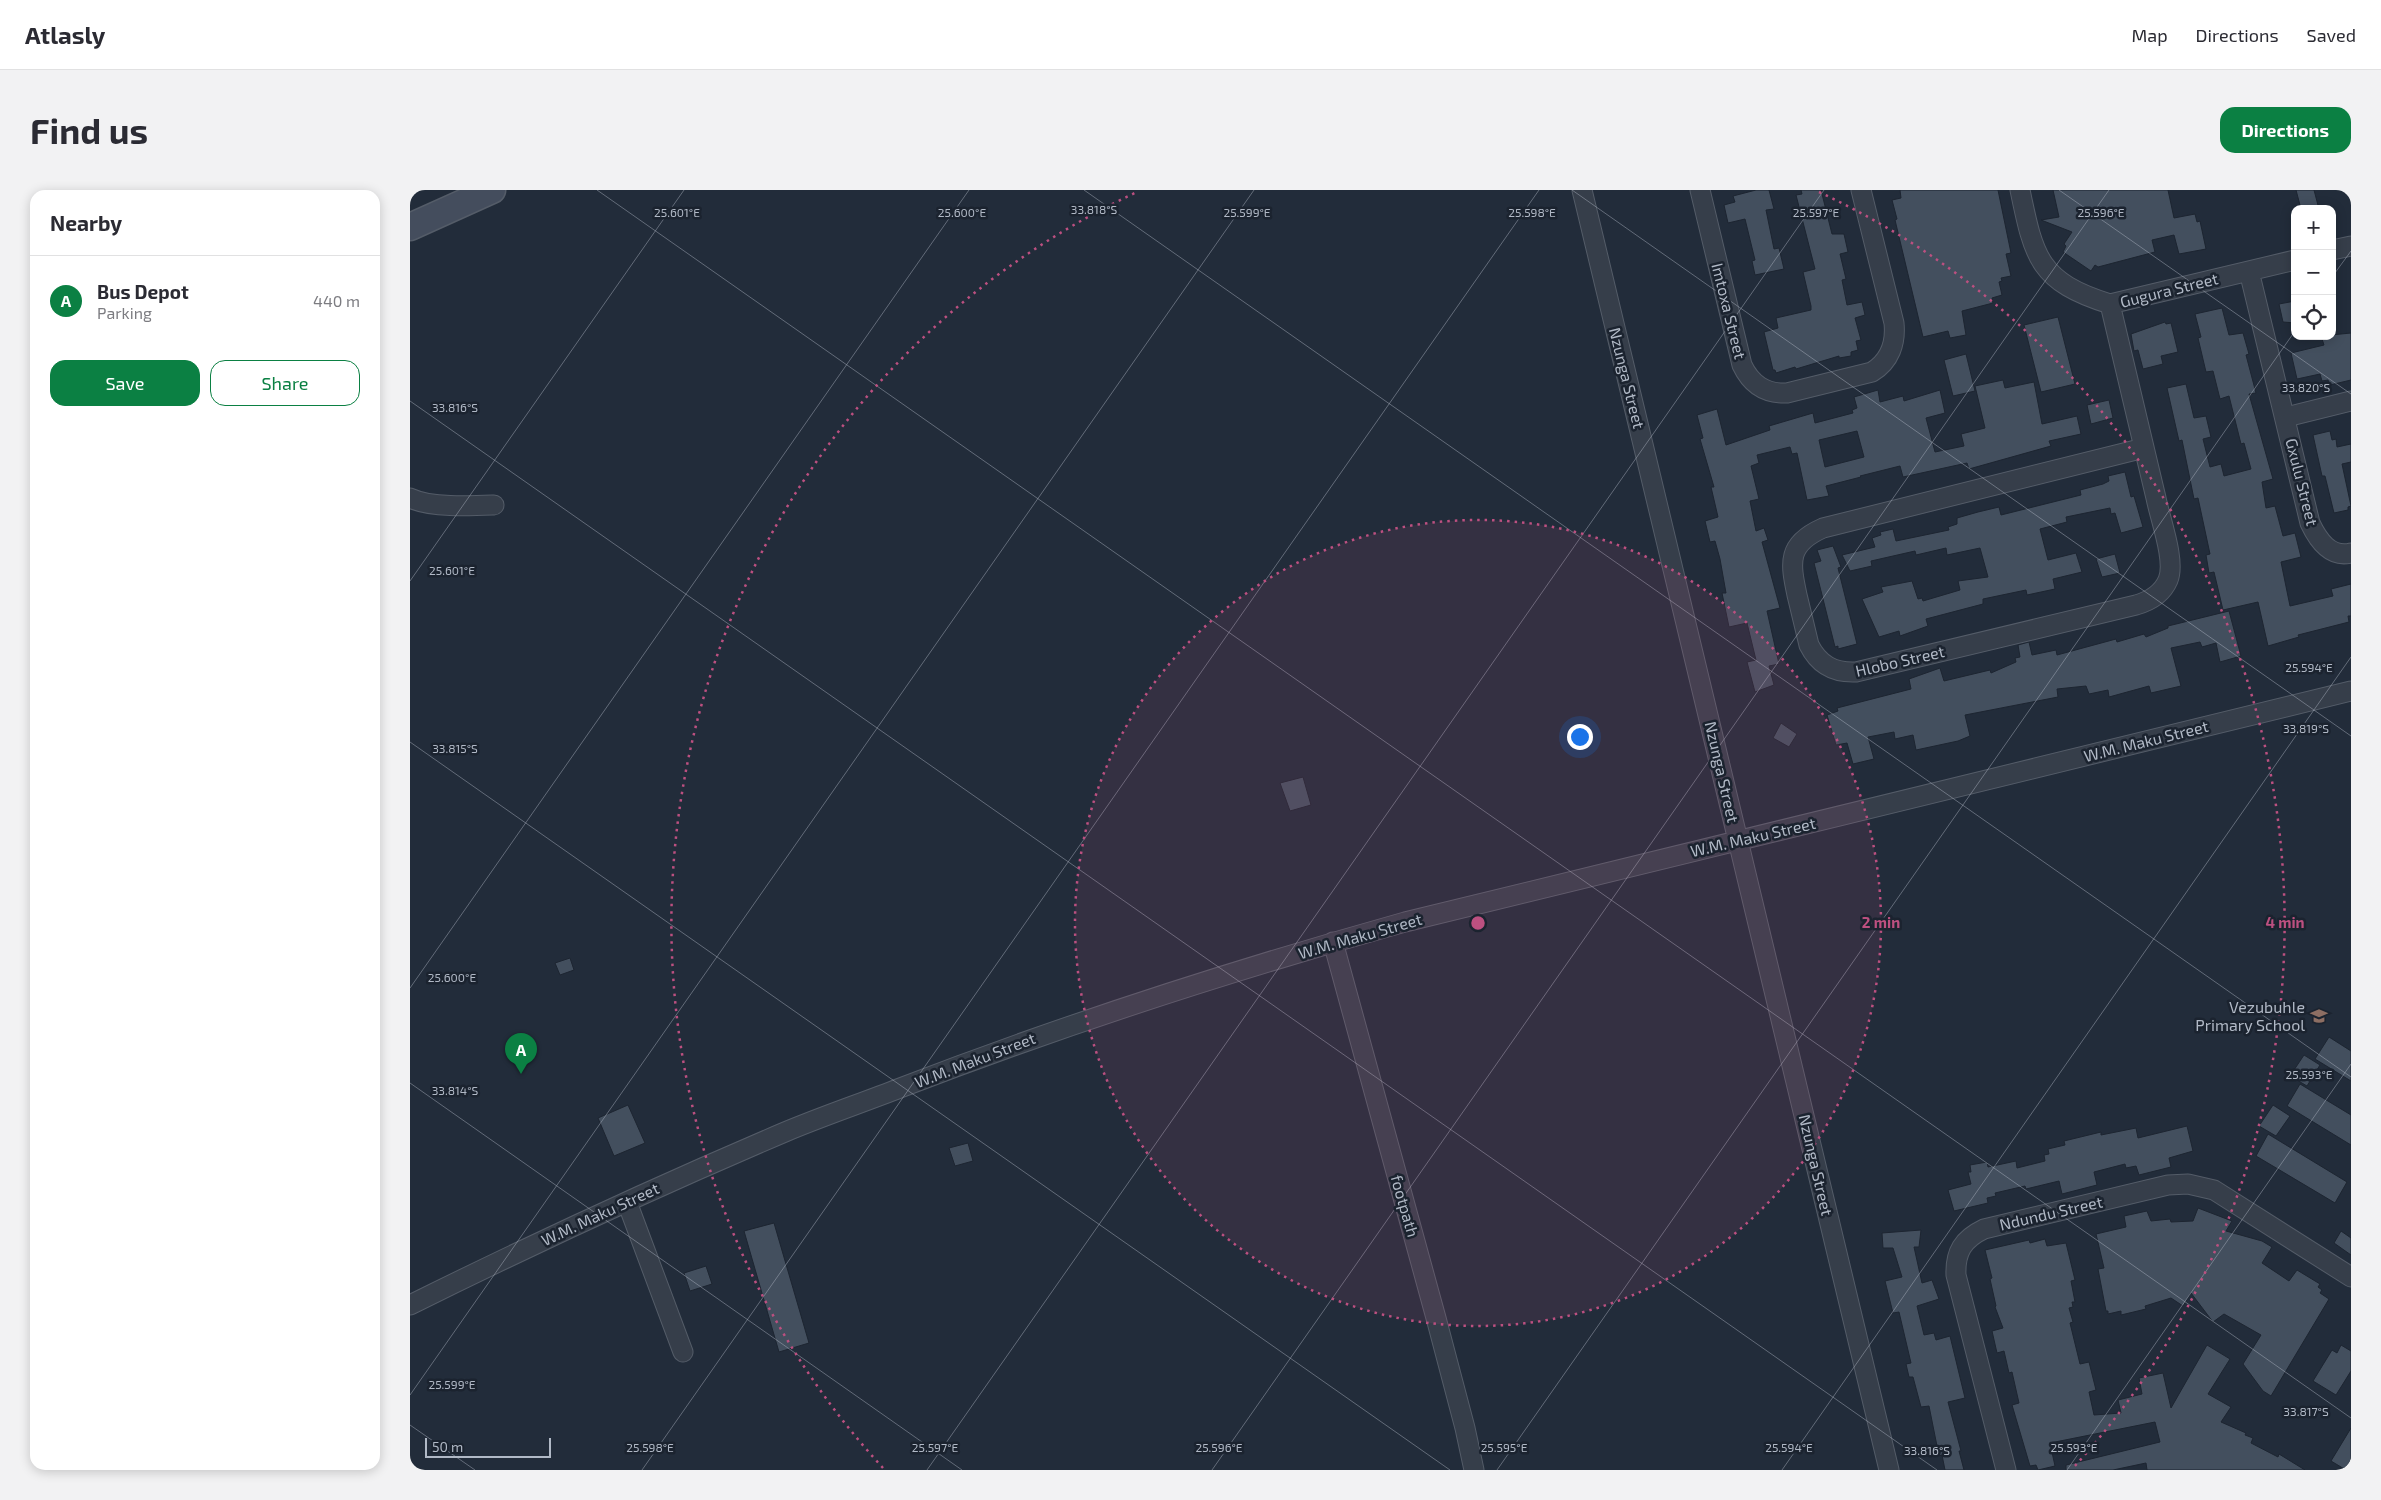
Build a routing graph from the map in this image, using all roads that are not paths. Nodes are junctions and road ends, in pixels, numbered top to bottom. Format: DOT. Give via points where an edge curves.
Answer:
graph roads {
  1 [pos="492,190"];
  2 [pos="1582,190"];
  3 [pos="1700,190"];
  4 [pos="1861,190"];
  5 [pos="2020,190"];
  6 [pos="410,227"];
  7 [pos="2351,246"];
  8 [pos="2336,249"];
  9 [pos="2291,261"];
  10 [pos="2250,271"];
  11 [pos="2110,304"];
  12 [pos="2351,401"];
  13 [pos="2286,417"];
  14 [pos="2144,448"];
  15 [pos="410,498"];
  16 [pos="494,505"];
  17 [pos="2351,553"];
  18 [pos="2351,692"];
  19 [pos="1739,841"];
  20 [pos="1333,942"];
  21 [pos="627,1202"];
  22 [pos="2351,1277"];
  23 [pos="410,1305"];
  24 [pos="683,1352"];
  25 [pos="1474,1470"];
  26 [pos="1889,1470"];
  27 [pos="2006,1470"];
  1 -- 6 [label="street"];
  2 -- 19 [label="street, Nzunga Street"];
  3 -- 4 [label="street, Imtoxa Street" via="1742,365 1755,384 1765,390 1787,393 1872,372 1882,366 1894,344 1894,323"];
  5 -- 11 [label="street, Gugura Street" via="2040,261 2080,295"];
  7 -- 8 [label="street"];
  9 -- 10 [label="street, Gugura Street"];
  10 -- 11 [label="street, Gugura Street"];
  10 -- 13 [label="street, Gxulu Street"];
  11 -- 14 [label="street, Hlobo Street"];
  12 -- 13 [label="street, Gxulu Street"];
  13 -- 17 [label="street, Gxulu Street" via="2315,535 2334,552"];
  14 -- 14 [label="street, Hlobo Street" via="2170,569 2168,580 2156,596 2136,605 1856,672 1832,670 1814,656 1791,567 1797,547 1812,533"];
  15 -- 16 [label="street" via="423,503"];
  18 -- 19 [label="street, W.M. Maku Street"];
  19 -- 20 [label="street, W.M. Maku Street"];
  19 -- 26 [label="street, Nzunga Street"];
  20 -- 21 [label="street, W.M. Maku Street" via="1001,1049 787,1132"];
  20 -- 25 [label="street, footpath" via="1436,1318"];
  21 -- 23 [label="street, W.M. Maku Street"];
  21 -- 24 [label="street"];
  22 -- 27 [label="street, Ndundu Street" via="2214,1190 2188,1184 2158,1188 1974,1234 1960,1247 1955,1262 1956,1275"];
}
